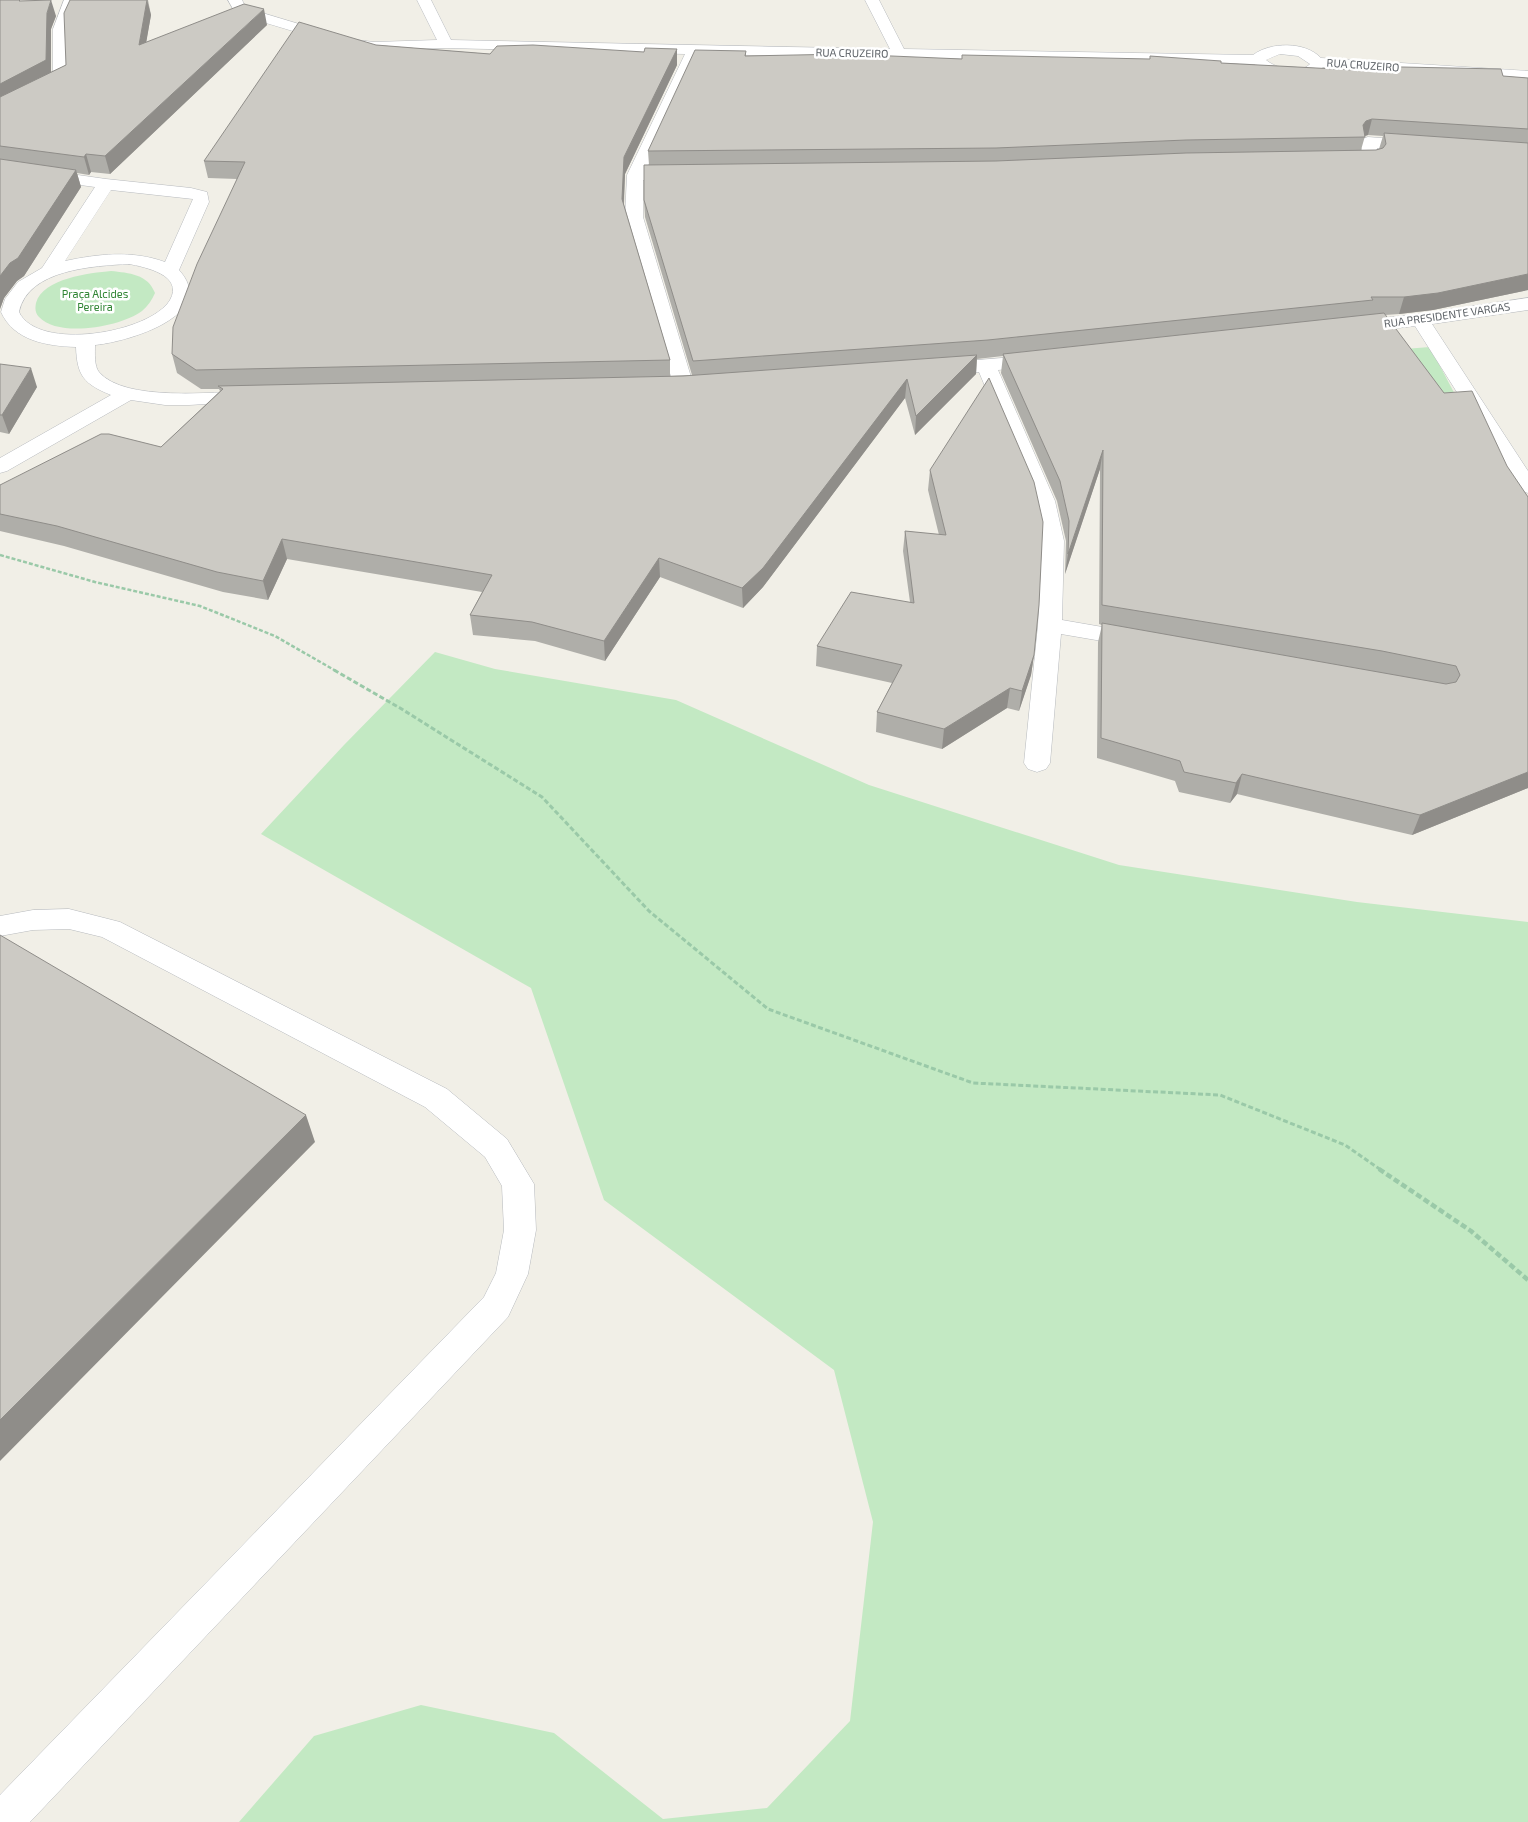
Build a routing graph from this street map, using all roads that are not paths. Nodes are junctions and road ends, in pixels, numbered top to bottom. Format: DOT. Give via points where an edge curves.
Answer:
graph roads {
  1 [pos="71,0"];
  2 [pos="235,0"];
  3 [pos="424,0"];
  4 [pos="872,0"];
  5 [pos="446,44"];
  6 [pos="694,50"];
  7 [pos="899,53"];
  8 [pos="1258,60"];
  9 [pos="1317,62"];
  10 [pos="1528,76"];
  11 [pos="0,111"];
  12 [pos="1434,147"];
  13 [pos="1333,161"];
  14 [pos="0,168"];
  15 [pos="635,175"];
  16 [pos="693,175"];
  17 [pos="106,184"];
  18 [pos="170,270"];
  19 [pos="48,273"];
  20 [pos="1528,304"];
  21 [pos="1420,320"];
  22 [pos="1341,329"];
  23 [pos="85,340"];
  24 [pos="1055,359"];
  25 [pos="986,366"];
  26 [pos="920,371"];
  27 [pos="664,388"];
  28 [pos="126,395"];
  29 [pos="271,396"];
  30 [pos="6,459"];
  31 [pos="1528,487"];
  32 [pos="1050,625"];
  33 [pos="1159,644"];
  34 [pos="1037,763"];
  35 [pos="0,926"];
  36 [pos="2,1822"];
  1 -- 11 [label="street" via="63,12 58,30 61,80"];
  2 -- 5 [label="street, RUA CRUZEIRO" via="241,11 348,43 374,46"];
  3 -- 5 [label="street"];
  4 -- 7 [label="street"];
  5 -- 6 [label="street, RUA CRUZEIRO"];
  6 -- 7 [label="street, RUA CRUZEIRO"];
  6 -- 15 [label="street"];
  7 -- 8 [label="street, RUA CRUZEIRO"];
  8 -- 9 [label="street, RUA CRUZEIRO" via="1263,54 1287,50 1305,54"];
  8 -- 9 [label="street, RUA CRUZEIRO" via="1266,68 1294,74 1312,71 1317,68"];
  9 -- 10 [label="street, RUA CRUZEIRO"];
  12 -- 13 [label="street" via="1368,142 1372,160"];
  14 -- 17 [label="street"];
  15 -- 16 [label="street"];
  15 -- 27 [label="street" via="634,217 693,387"];
  17 -- 18 [label="street" via="200,196 201,202"];
  17 -- 19 [label="street"];
  18 -- 19 [label="street" via="129,259 74,264"];
  18 -- 23 [label="street" via="180,280 182,292 176,305 161,318 113,337"];
  19 -- 23 [label="street" via="27,285 14,298 10,312 13,318 32,334 56,340"];
  20 -- 21 [label="street, RUA PRESIDENTE VARGAS"];
  21 -- 22 [label="street, RUA PRESIDENTE VARGAS"];
  21 -- 31 [label="street"];
  23 -- 28 [label="street" via="89,373 101,385"];
  24 -- 25 [label="street"];
  25 -- 26 [label="street"];
  25 -- 32 [label="street" via="1050,520 1053,542"];
  28 -- 29 [label="street" via="152,398"];
  28 -- 30 [label="street"];
  32 -- 33 [label="street"];
  32 -- 34 [label="street"];
  35 -- 36 [label="street" via="33,920 69,919 110,929 436,1098 496,1148 518,1184 520,1230 512,1274 496,1307"];
}
